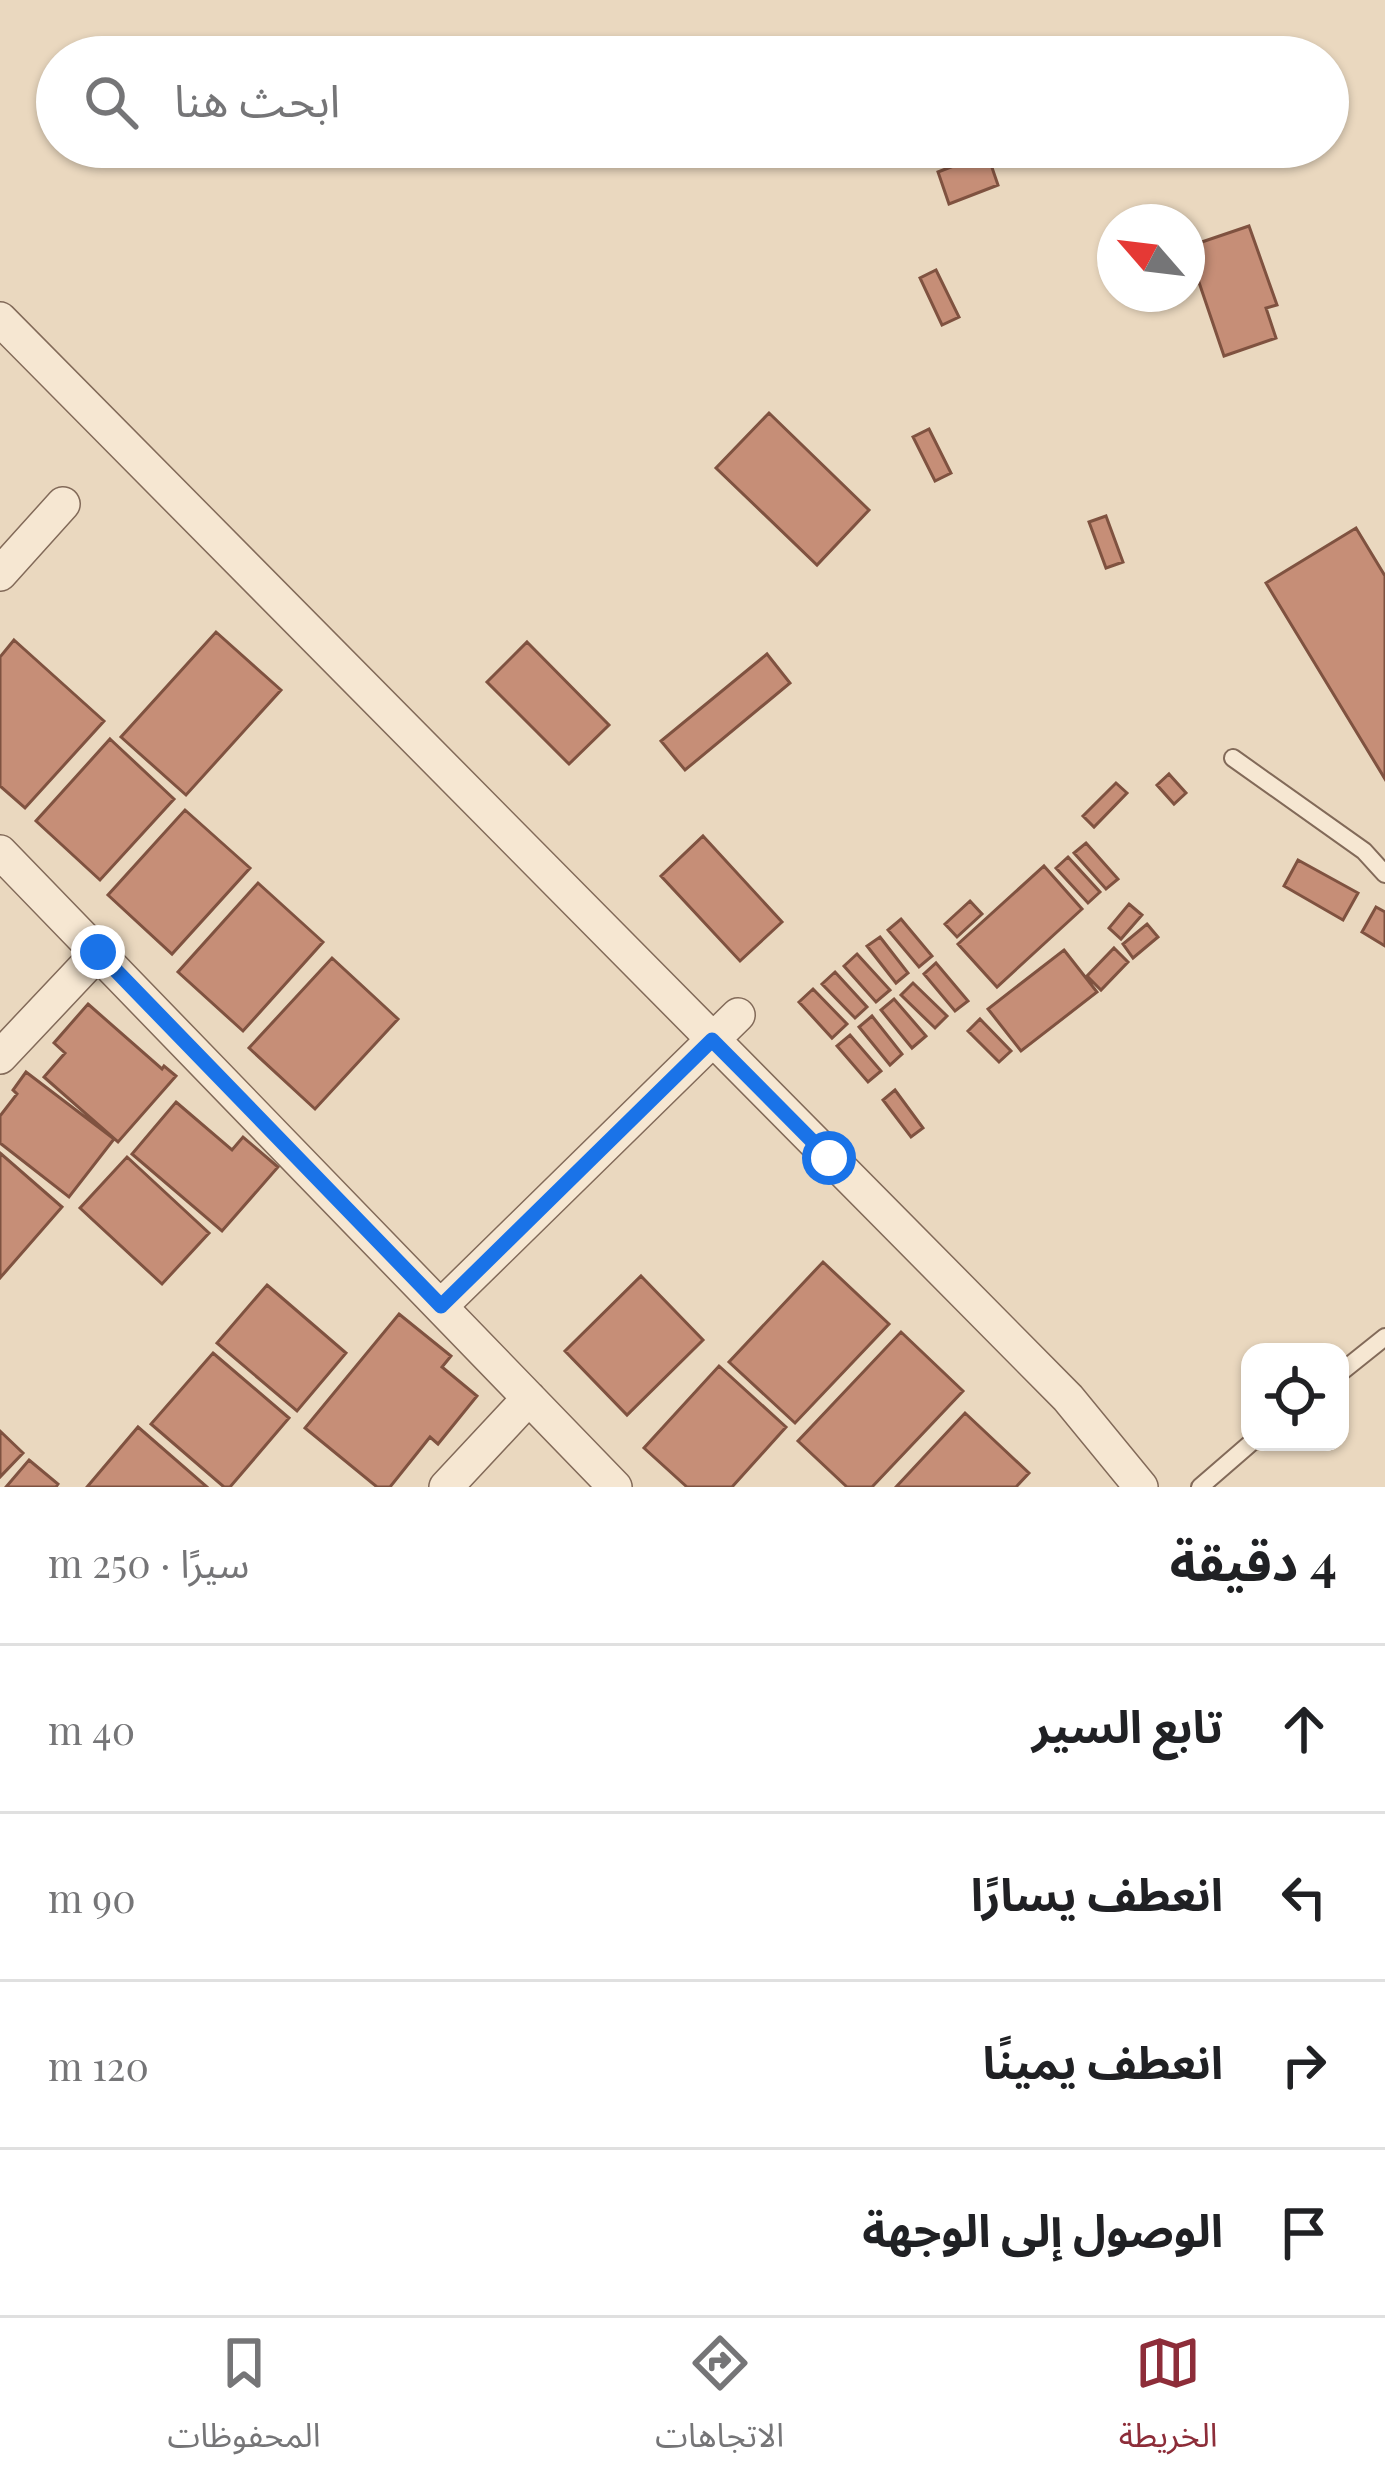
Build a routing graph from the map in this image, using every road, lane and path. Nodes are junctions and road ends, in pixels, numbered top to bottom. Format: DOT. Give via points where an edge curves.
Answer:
graph roads {
  1 [pos="0,320"];
  2 [pos="62,504"];
  3 [pos="0,574"];
  4 [pos="1233,758"];
  5 [pos="0,852"];
  6 [pos="1385,874"];
  7 [pos="98,952"];
  8 [pos="738,1015"];
  9 [pos="712,1040"];
  10 [pos="0,1057"];
  11 [pos="441,1306"];
  12 [pos="1385,1337"];
  13 [pos="1349,1365"];
  14 [pos="529,1398"];
  15 [pos="1242,1451"];
  16 [pos="446,1487"];
  17 [pos="615,1487"];
  18 [pos="1141,1487"];
  19 [pos="1200,1487"];
  1 -- 9 [label="street"];
  2 -- 3 [label="street"];
  4 -- 6 [label="lane"];
  5 -- 7 [label="street"];
  7 -- 10 [label="street"];
  7 -- 11 [label="street"];
  8 -- 9 [label="street"];
  9 -- 11 [label="street"];
  9 -- 18 [label="street" via="1068,1398"];
  11 -- 14 [label="street"];
  12 -- 13 [label="lane"];
  14 -- 16 [label="street"];
  14 -- 17 [label="street"];
  15 -- 19 [label="lane"];
}
